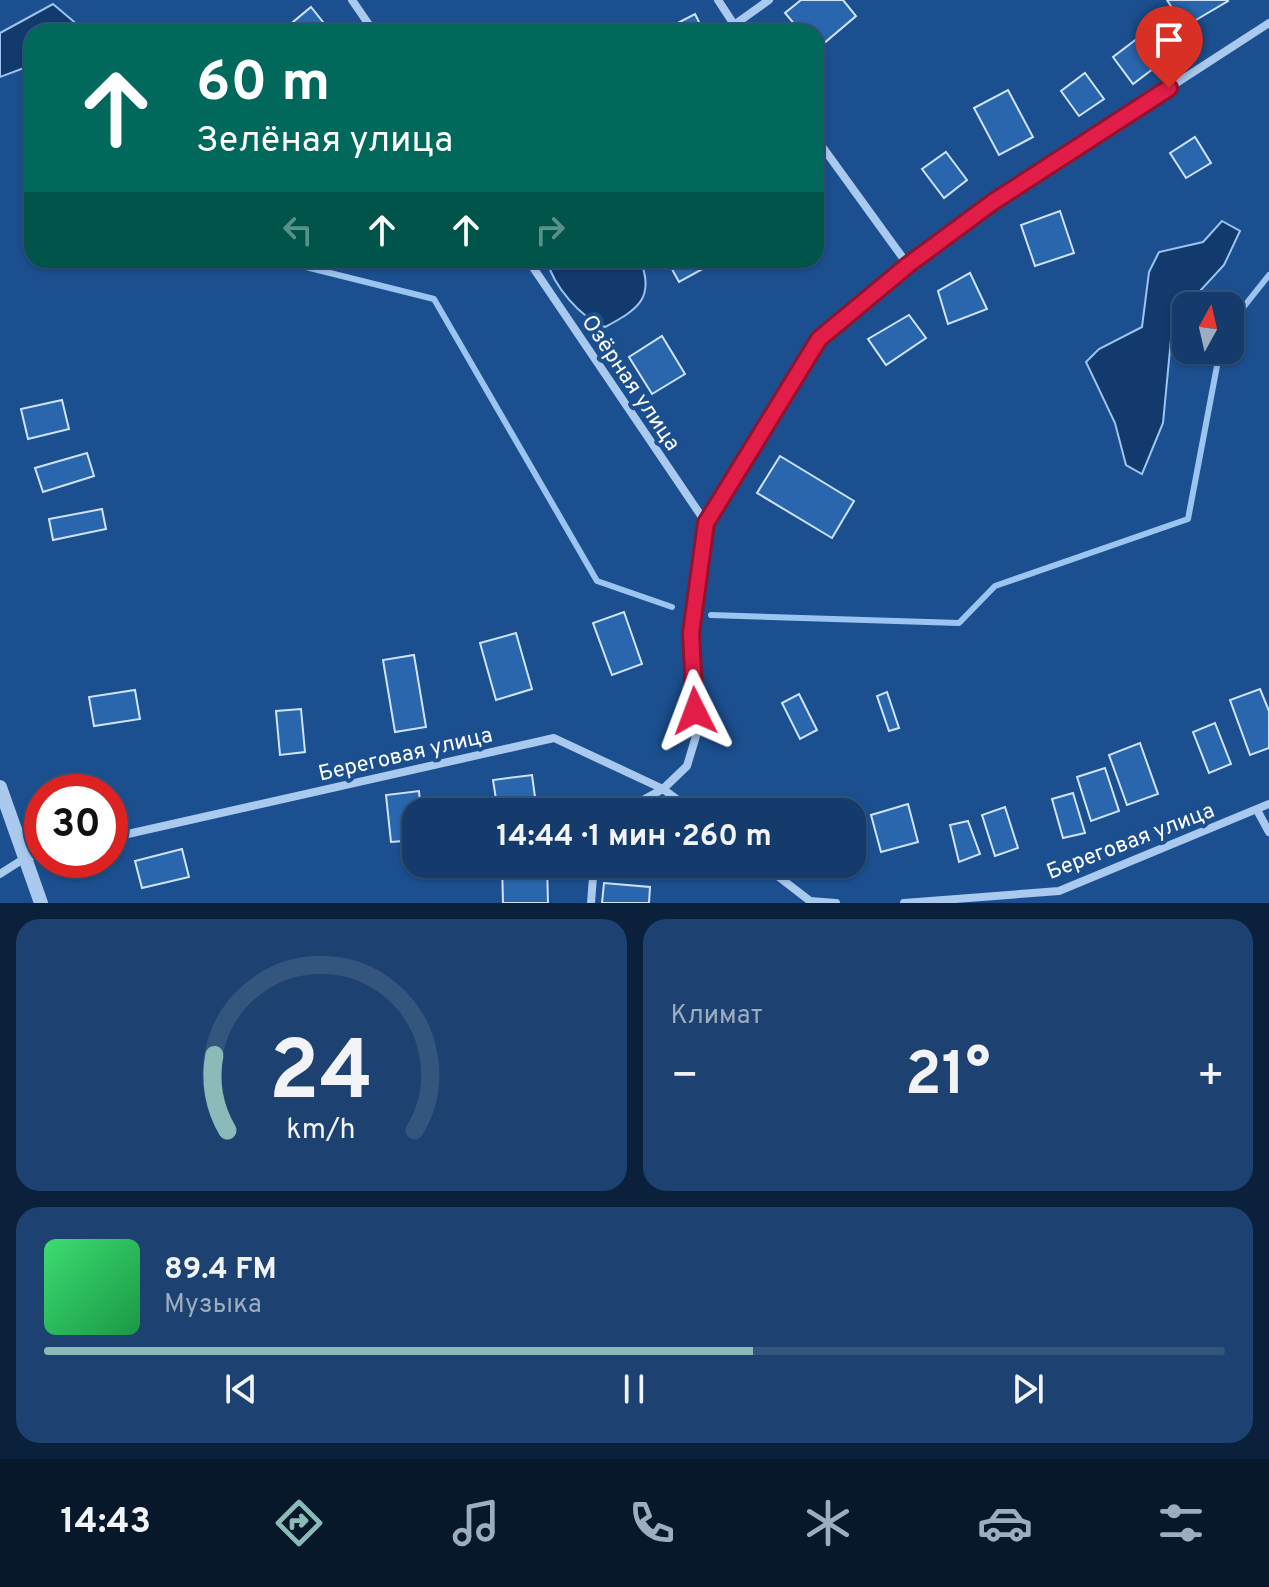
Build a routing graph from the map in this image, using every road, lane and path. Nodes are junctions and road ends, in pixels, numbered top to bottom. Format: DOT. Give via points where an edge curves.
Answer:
graph roads {
  1 [pos="352,0"];
  2 [pos="718,0"];
  3 [pos="769,0"];
  4 [pos="1269,23"];
  5 [pos="368,24"];
  6 [pos="734,24"];
  7 [pos="742,24"];
  8 [pos="824,149"];
  9 [pos="908,265"];
  10 [pos="533,268"];
  11 [pos="706,523"];
  12 [pos="0,787"];
  13 [pos="663,789"];
  14 [pos="647,798"];
  15 [pos="675,798"];
  16 [pos="1269,804"];
  17 [pos="1257,810"];
  18 [pos="1269,832"];
  19 [pos="128,834"];
  20 [pos="24,855"];
  21 [pos="24,859"];
  22 [pos="0,874"];
  23 [pos="32,878"];
  24 [pos="593,878"];
  25 [pos="780,878"];
  26 [pos="1059,891"];
  27 [pos="41,903"];
  28 [pos="591,903"];
  29 [pos="836,903"];
  30 [pos="904,903"];
  31 [pos="1062,903"];
  1 -- 5 [label="street"];
  2 -- 6 [label="street"];
  3 -- 7 [label="street"];
  4 -- 9 [label="street" via="993,202"];
  8 -- 9 [label="street"];
  9 -- 11 [label="street" via="819,339"];
  10 -- 11 [label="street, Озёрная улица"];
  11 -- 13 [label="street" via="691,633 696,736 687,766"];
  12 -- 20 [label="street"];
  13 -- 14 [label="street"];
  13 -- 15 [label="street, Береговая улица"];
  13 -- 19 [label="street, Береговая улица" via="554,738"];
  16 -- 17 [label="street, Береговая улица"];
  17 -- 18 [label="street"];
  17 -- 26 [label="street, Береговая улица"];
  21 -- 22 [label="street"];
  23 -- 27 [label="street"];
  24 -- 28 [label="street"];
  25 -- 29 [label="street" via="810,901"];
  26 -- 30 [label="street, Береговая улица"];
  26 -- 31 [label="street"];
}
